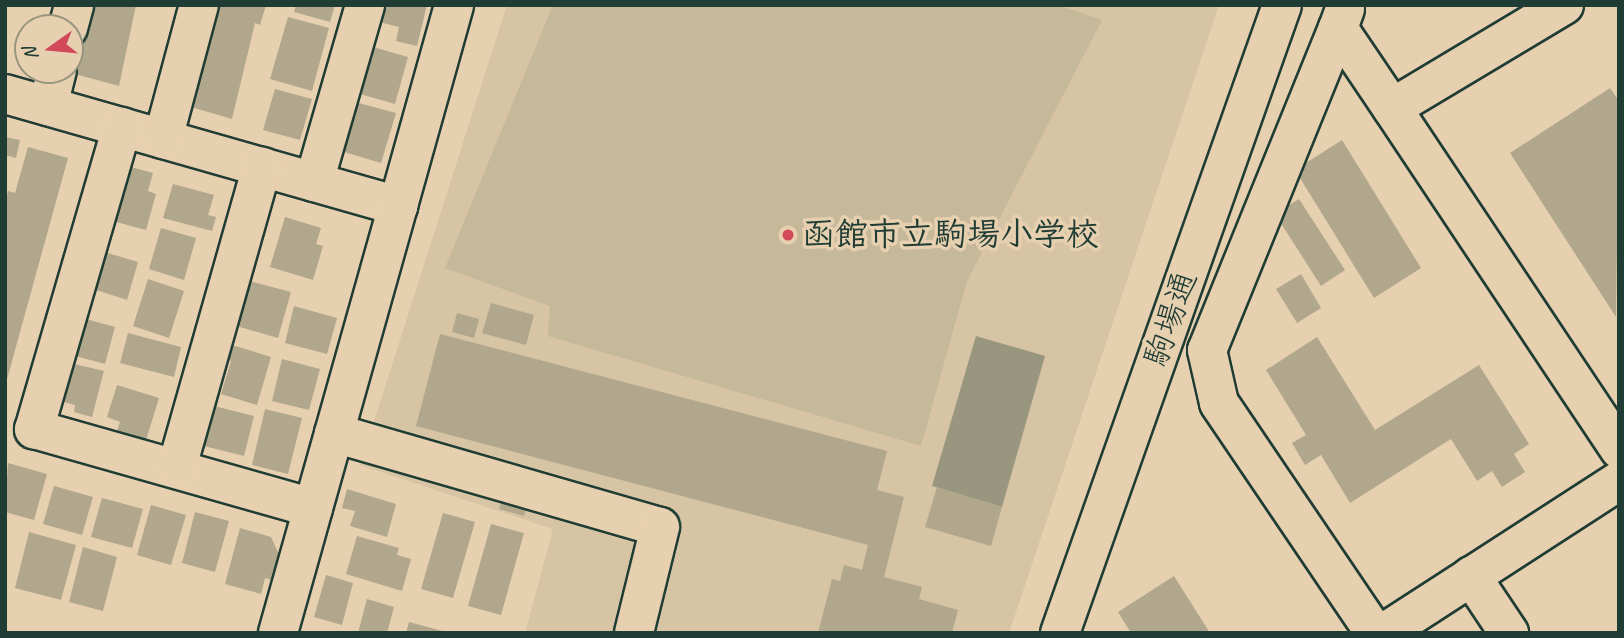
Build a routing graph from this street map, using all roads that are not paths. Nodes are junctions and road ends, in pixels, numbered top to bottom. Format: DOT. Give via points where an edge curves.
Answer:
graph roads {
  1 [pos="199,5"];
  2 [pos="365,5"];
  3 [pos="454,5"];
  4 [pos="1282,5"];
  5 [pos="1563,5"];
  6 [pos="1342,16"];
  7 [pos="52,88"];
  8 [pos="5,94"];
  9 [pos="1392,108"];
  10 [pos="122,127"];
  11 [pos="163,139"];
  12 [pos="262,167"];
  13 [pos="314,182"];
  14 [pos="398,206"];
  15 [pos="334,433"];
  16 [pos="1619,449"];
  17 [pos="177,467"];
  18 [pos="1619,481"];
  19 [pos="313,508"];
  20 [pos="1471,576"];
  21 [pos="278,633"];
  22 [pos="634,633"];
  23 [pos="1060,633"];
  24 [pos="1375,633"];
  25 [pos="1384,633"];
  26 [pos="1508,633"];
  1 -- 11 [label="street"];
  2 -- 13 [label="street"];
  3 -- 14 [label="street"];
  4 -- 23 [label="street, 駒場通"];
  5 -- 9 [label="street"];
  6 -- 9 [label="street"];
  6 -- 24 [label="street" via="1207,350 1219,403"];
  7 -- 8 [label="street"];
  7 -- 10 [label="street"];
  9 -- 16 [label="street"];
  10 -- 11 [label="street"];
  10 -- 17 [label="street" via="34,429"];
  11 -- 12 [label="street"];
  12 -- 13 [label="street"];
  12 -- 17 [label="street"];
  13 -- 14 [label="street"];
  14 -- 15 [label="street"];
  15 -- 19 [label="street"];
  15 -- 22 [label="street" via="660,527"];
  17 -- 19 [label="street"];
  18 -- 20 [label="street"];
  19 -- 21 [label="street"];
  20 -- 25 [label="street"];
  20 -- 26 [label="street"];
}
